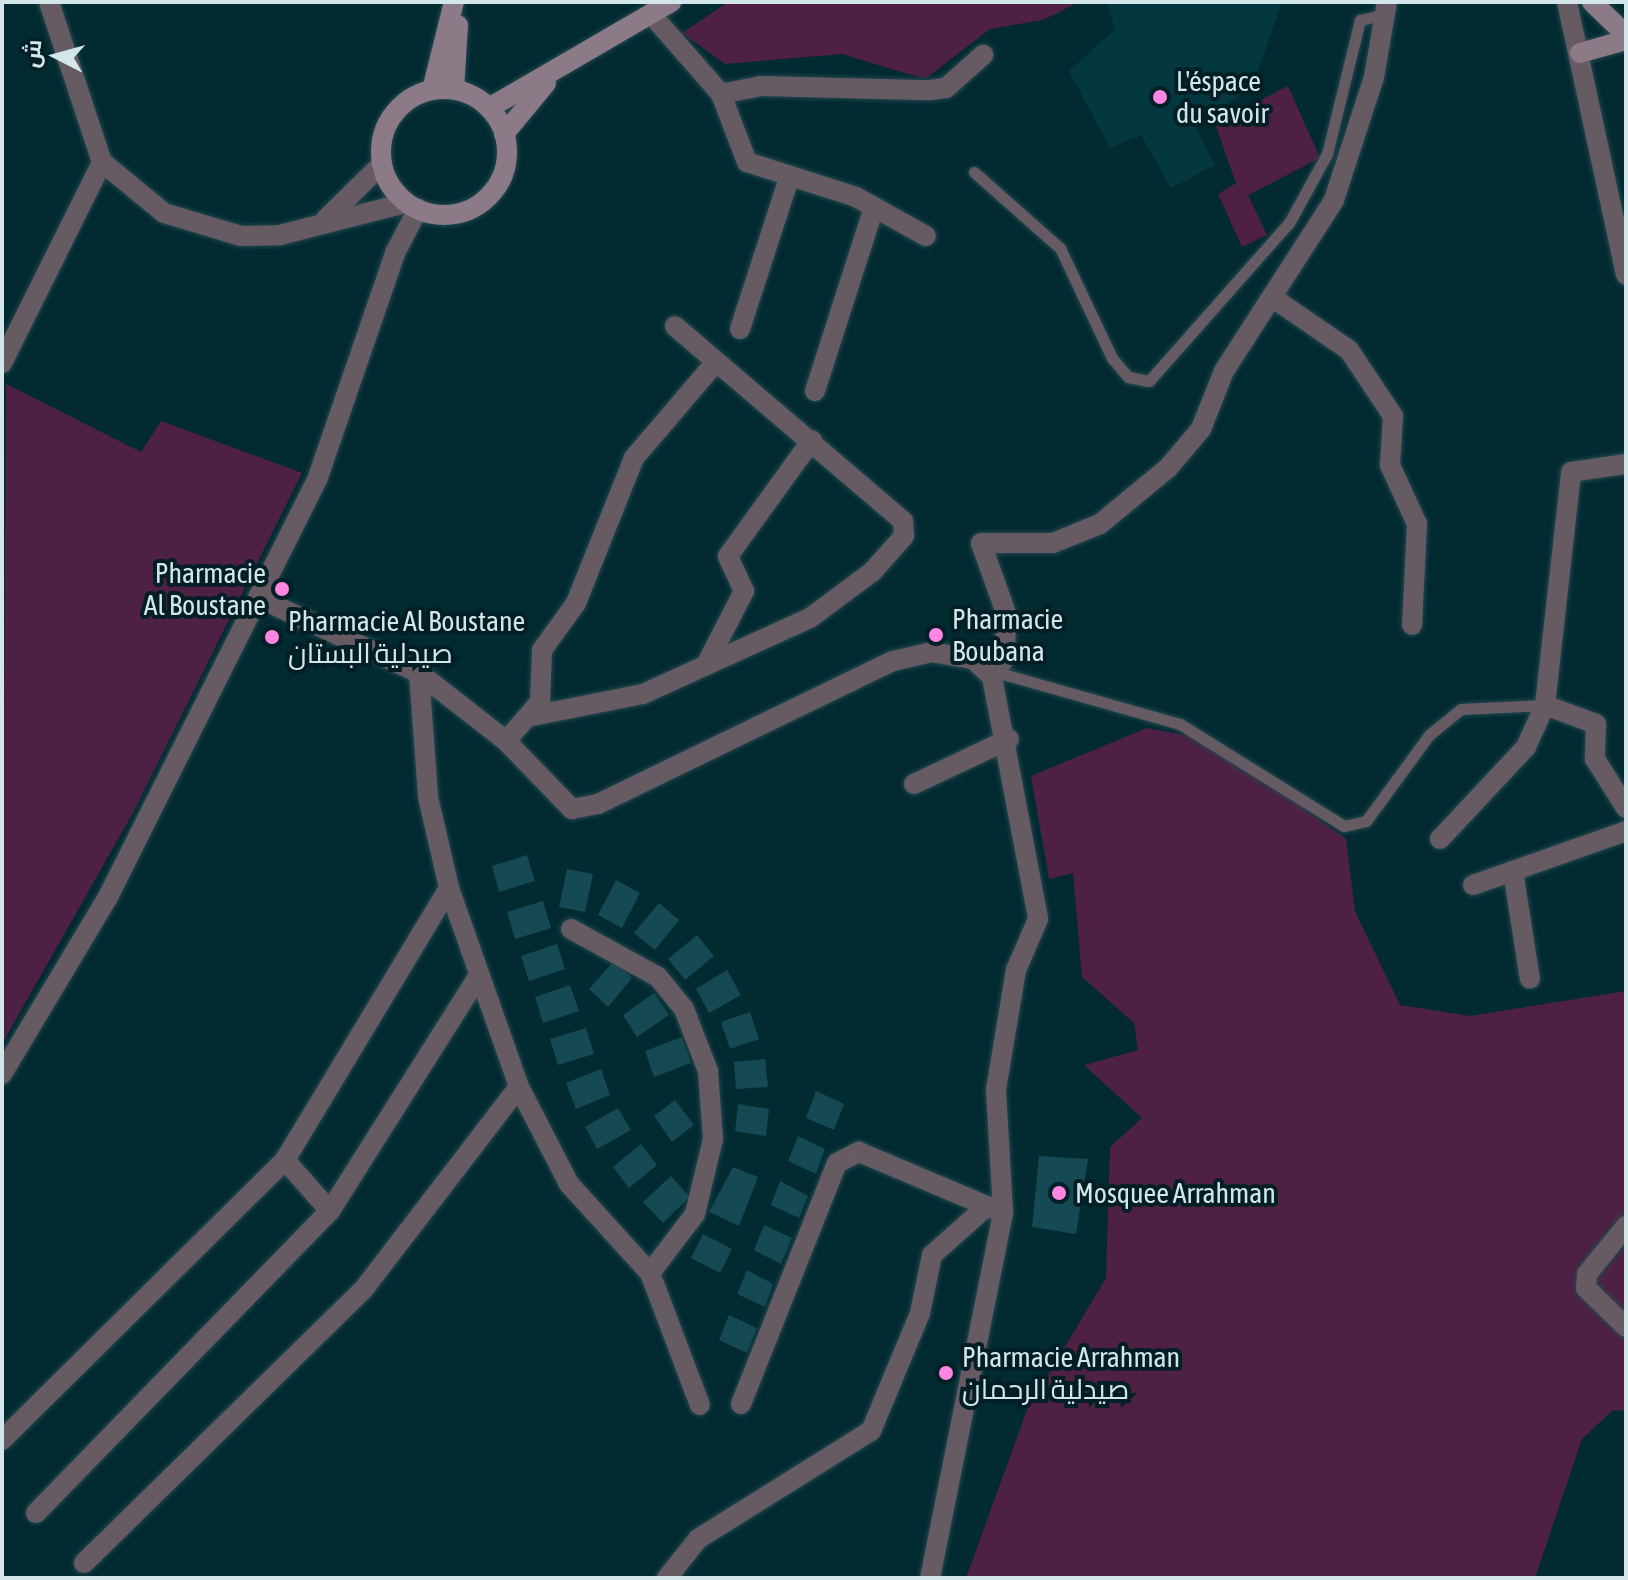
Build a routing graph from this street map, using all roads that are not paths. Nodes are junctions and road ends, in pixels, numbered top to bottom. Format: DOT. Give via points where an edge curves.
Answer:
graph roads {
  1 [pos="49,2"];
  2 [pos="457,2"];
  3 [pos="671,2"];
  4 [pos="1567,2"];
  5 [pos="1592,2"];
  6 [pos="1386,8"];
  7 [pos="651,14"];
  8 [pos="1626,38"];
  9 [pos="1580,53"];
  10 [pos="983,55"];
  11 [pos="551,77"];
  12 [pos="454,89"];
  13 [pos="432,90"];
  14 [pos="721,94"];
  15 [pos="489,108"];
  16 [pos="504,134"];
  17 [pos="102,162"];
  18 [pos="382,164"];
  19 [pos="974,172"];
  20 [pos="788,181"];
  21 [pos="412,206"];
  22 [pos="874,207"];
  23 [pos="326,219"];
  24 [pos="926,236"];
  25 [pos="1626,275"];
  26 [pos="1273,298"];
  27 [pos="675,326"];
  28 [pos="740,329"];
  29 [pos="716,362"];
  30 [pos="2,363"];
  31 [pos="815,391"];
  32 [pos="812,440"];
  33 [pos="1626,464"];
  34 [pos="259,598"];
  35 [pos="1412,625"];
  36 [pos="707,663"];
  37 [pos="419,673"];
  38 [pos="994,674"];
  39 [pos="1545,705"];
  40 [pos="532,716"];
  41 [pos="1009,739"];
  42 [pos="506,741"];
  43 [pos="914,784"];
  44 [pos="1626,808"];
  45 [pos="1626,831"];
  46 [pos="1440,839"];
  47 [pos="1513,871"];
  48 [pos="1473,885"];
  49 [pos="449,888"];
  50 [pos="571,929"];
  51 [pos="479,975"];
  52 [pos="1530,979"];
  53 [pos="2,1074"];
  54 [pos="519,1087"];
  55 [pos="285,1160"];
  56 [pos="995,1210"];
  57 [pos="330,1211"];
  58 [pos="1626,1226"];
  59 [pos="650,1273"];
  60 [pos="1626,1327"];
  61 [pos="741,1404"];
  62 [pos="700,1405"];
  63 [pos="2,1440"];
  64 [pos="36,1513"];
  65 [pos="84,1563"];
  66 [pos="667,1578"];
  67 [pos="930,1578"];
  1 -- 17 [label="street"];
  2 -- 12 [label="main road"];
  2 -- 13 [label="main road"];
  3 -- 7 [label="main road"];
  4 -- 9 [label="street"];
  5 -- 8 [label="main road"];
  6 -- 19 [label="lane" via="1360,20 1327,154 1289,223 1149,381 1128,377 1112,358 1060,248"];
  6 -- 26 [label="street" via="1374,77 1334,200"];
  7 -- 11 [label="main road"];
  7 -- 14 [label="street"];
  8 -- 9 [label="main road"];
  9 -- 25 [label="street"];
  10 -- 14 [label="street" via="946,88 761,86"];
  11 -- 15 [label="main road"];
  11 -- 16 [label="main road"];
  12 -- 13 [label="main road"];
  12 -- 15 [label="main road"];
  13 -- 18 [label="main road" via="397,109 381,144"];
  14 -- 20 [label="street" via="747,162"];
  15 -- 16 [label="main road"];
  16 -- 21 [label="main road" via="504,170 479,204 460,213"];
  17 -- 23 [label="street" via="133,192 188,224 241,236 280,235"];
  17 -- 30 [label="street"];
  18 -- 21 [label="main road"];
  18 -- 23 [label="street"];
  20 -- 22 [label="street"];
  20 -- 28 [label="street"];
  21 -- 23 [label="street"];
  21 -- 34 [label="street" via="317,480"];
  22 -- 24 [label="street"];
  22 -- 31 [label="street"];
  26 -- 35 [label="street" via="1349,350 1393,416 1390,465 1417,524"];
  26 -- 38 [label="street" via="1224,371 1201,429 1147,487 1100,524 1064,540 981,543 1006,613 1005,658"];
  27 -- 29 [label="street"];
  29 -- 32 [label="street"];
  29 -- 40 [label="street" via="624,476 576,603 542,650 544,678"];
  32 -- 36 [label="street" via="728,556 744,591"];
  32 -- 36 [label="street" via="903,521 904,536 833,606"];
  33 -- 39 [label="street" via="1571,472"];
  34 -- 37 [label="street"];
  34 -- 53 [label="street" via="108,897"];
  36 -- 40 [label="street" via="643,694"];
  37 -- 42 [label="street"];
  37 -- 49 [label="street" via="428,797"];
  38 -- 39 [label="lane" via="1180,724 1344,826 1366,821 1429,735 1461,709"];
  38 -- 41 [label="street"];
  38 -- 42 [label="street" via="973,659 931,652 893,661 586,809 564,804"];
  39 -- 44 [label="street" via="1596,724 1595,759"];
  39 -- 46 [label="street" via="1526,747"];
  40 -- 42 [label="street"];
  41 -- 43 [label="street"];
  41 -- 56 [label="street" via="1038,919 1016,970 996,1090"];
  45 -- 47 [label="street"];
  47 -- 48 [label="street"];
  47 -- 52 [label="street"];
  49 -- 51 [label="street"];
  49 -- 55 [label="street"];
  50 -- 59 [label="street" via="658,977 684,1009 708,1071 713,1139 695,1214"];
  51 -- 54 [label="street"];
  51 -- 57 [label="street"];
  54 -- 59 [label="street" via="569,1184"];
  54 -- 65 [label="street" via="372,1281"];
  55 -- 57 [label="street"];
  55 -- 63 [label="street"];
  56 -- 61 [label="street" via="859,1152 837,1163"];
  56 -- 66 [label="street" via="932,1255 920,1313 871,1431 698,1539"];
  56 -- 67 [label="street"];
  57 -- 64 [label="street"];
  58 -- 60 [label="street" via="1587,1274 1586,1288"];
  59 -- 62 [label="street"];
}
